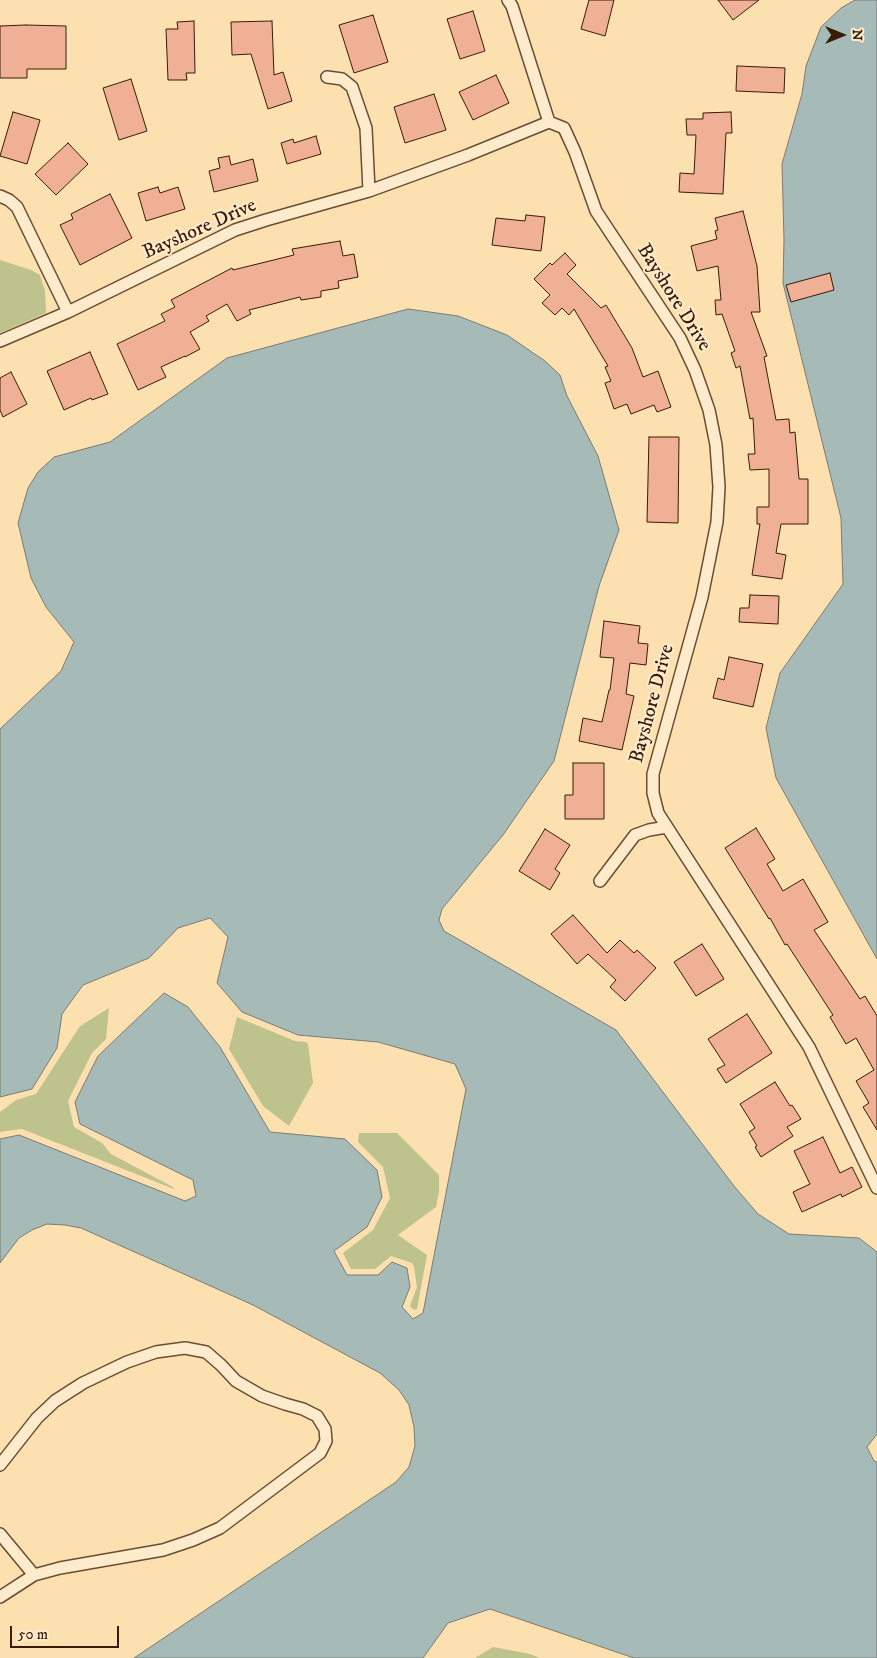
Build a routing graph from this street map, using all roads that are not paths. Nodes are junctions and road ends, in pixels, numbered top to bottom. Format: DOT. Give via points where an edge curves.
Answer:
graph roads {
  1 [pos="508,0"];
  2 [pos="327,77"];
  3 [pos="549,122"];
  4 [pos="368,191"];
  5 [pos="0,196"];
  6 [pos="68,312"];
  7 [pos="0,341"];
  8 [pos="667,827"];
  9 [pos="600,881"];
  10 [pos="877,1188"];
  11 [pos="0,1465"];
  12 [pos="0,1534"];
  13 [pos="34,1575"];
  14 [pos="0,1597"];
  1 -- 3 [label="street"];
  2 -- 4 [label="street" via="342,80 352,87 366,128"];
  3 -- 4 [label="street, Bayshore Drive"];
  3 -- 8 [label="street, Bayshore Drive" via="564,128 596,211 680,338 709,410 716,445 717,522 702,597 653,774 658,813"];
  4 -- 6 [label="street, Bayshore Drive" via="235,230"];
  5 -- 6 [label="street" via="17,207"];
  6 -- 7 [label="street, Bayshore Drive"];
  8 -- 9 [label="street" via="635,835"];
  8 -- 10 [label="street, Bayshore Drive" via="809,1047"];
  11 -- 13 [label="street" via="37,1418 55,1401 83,1383 156,1352 185,1348 206,1352 236,1381 262,1396 317,1416 325,1429 326,1441 320,1453 220,1528 163,1550"];
  12 -- 13 [label="street"];
  13 -- 14 [label="street"];
}
